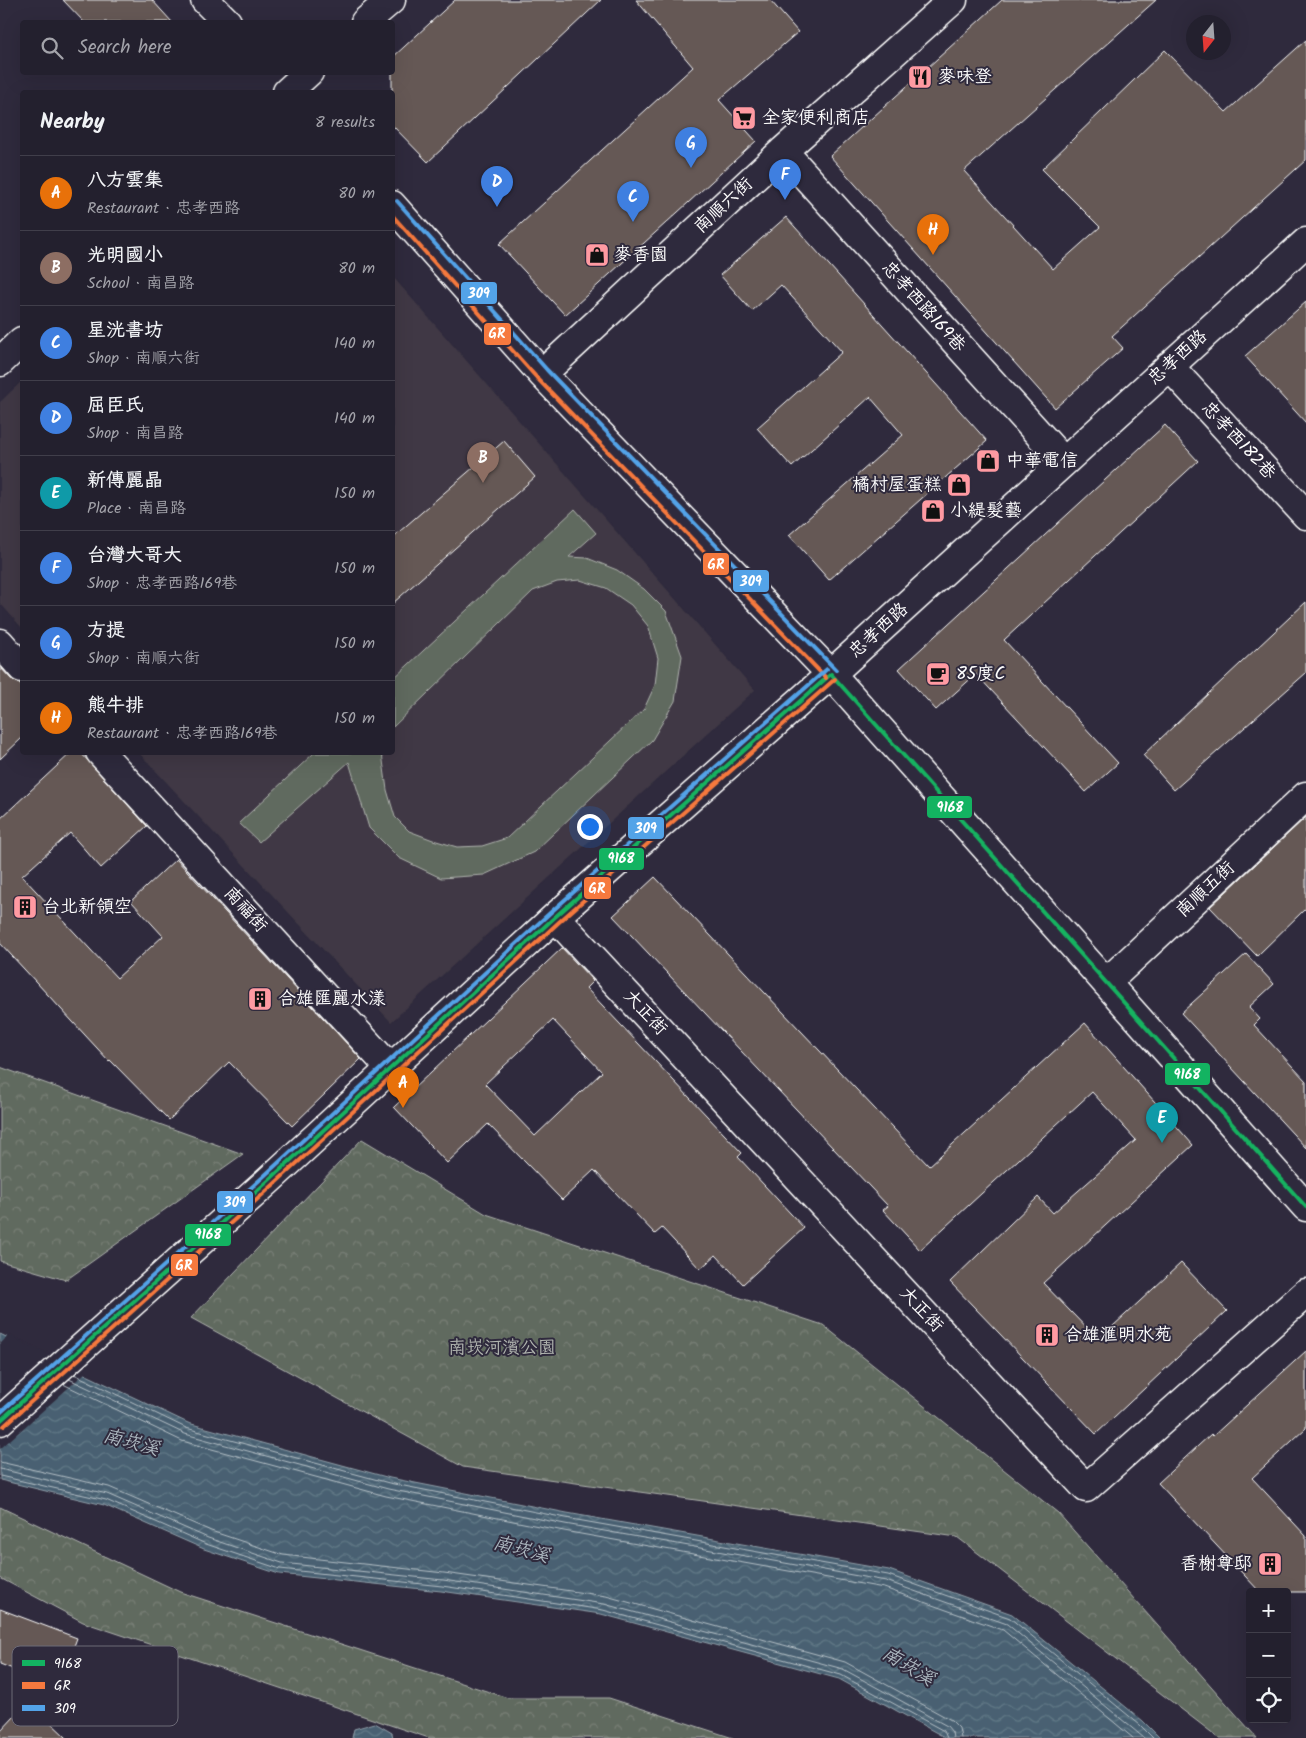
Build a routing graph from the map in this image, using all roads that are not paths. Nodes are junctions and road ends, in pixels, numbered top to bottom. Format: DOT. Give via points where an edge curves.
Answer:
graph roads {
  1 [pos="205,0"];
  2 [pos="391,0"];
  3 [pos="953,0"];
  4 [pos="225,20"];
  5 [pos="368,20"];
  6 [pos="783,151"];
  7 [pos="395,208"];
  8 [pos="1306,242"];
  9 [pos="20,343"];
  10 [pos="0,362"];
  11 [pos="1169,366"];
  12 [pos="542,374"];
  13 [pos="1064,462"];
  14 [pos="1306,515"];
  15 [pos="0,643"];
  16 [pos="20,666"];
  17 [pos="831,674"];
  18 [pos="103,755"];
  19 [pos="1306,796"];
  20 [pos="555,916"];
  21 [pos="1106,983"];
  22 [pos="390,1068"];
  23 [pos="1306,1207"];
  24 [pos="1306,1293"];
  25 [pos="0,1420"];
  1 -- 4 [label="street"];
  2 -- 5 [label="street"];
  3 -- 6 [label="street, 南順六街"];
  6 -- 12 [label="street, 南順六街"];
  6 -- 13 [label="street, 忠孝西路169巷"];
  7 -- 12 [label="street"];
  8 -- 11 [label="street, 忠孝西路"];
  9 -- 10 [label="street"];
  11 -- 13 [label="street, 忠孝西路"];
  11 -- 14 [label="street, 忠孝西182巷"];
  12 -- 17 [label="street"];
  13 -- 17 [label="street, 忠孝西路"];
  15 -- 16 [label="street"];
  17 -- 20 [label="street, 忠孝西路"];
  17 -- 21 [label="street"];
  18 -- 22 [label="street, 南福街"];
  19 -- 21 [label="street, 南順五街"];
  20 -- 22 [label="street, 忠孝西路"];
  20 -- 24 [label="street, 大正街" via="1086,1488"];
  21 -- 23 [label="street"];
  22 -- 25 [label="street, 忠孝西路"];
}
